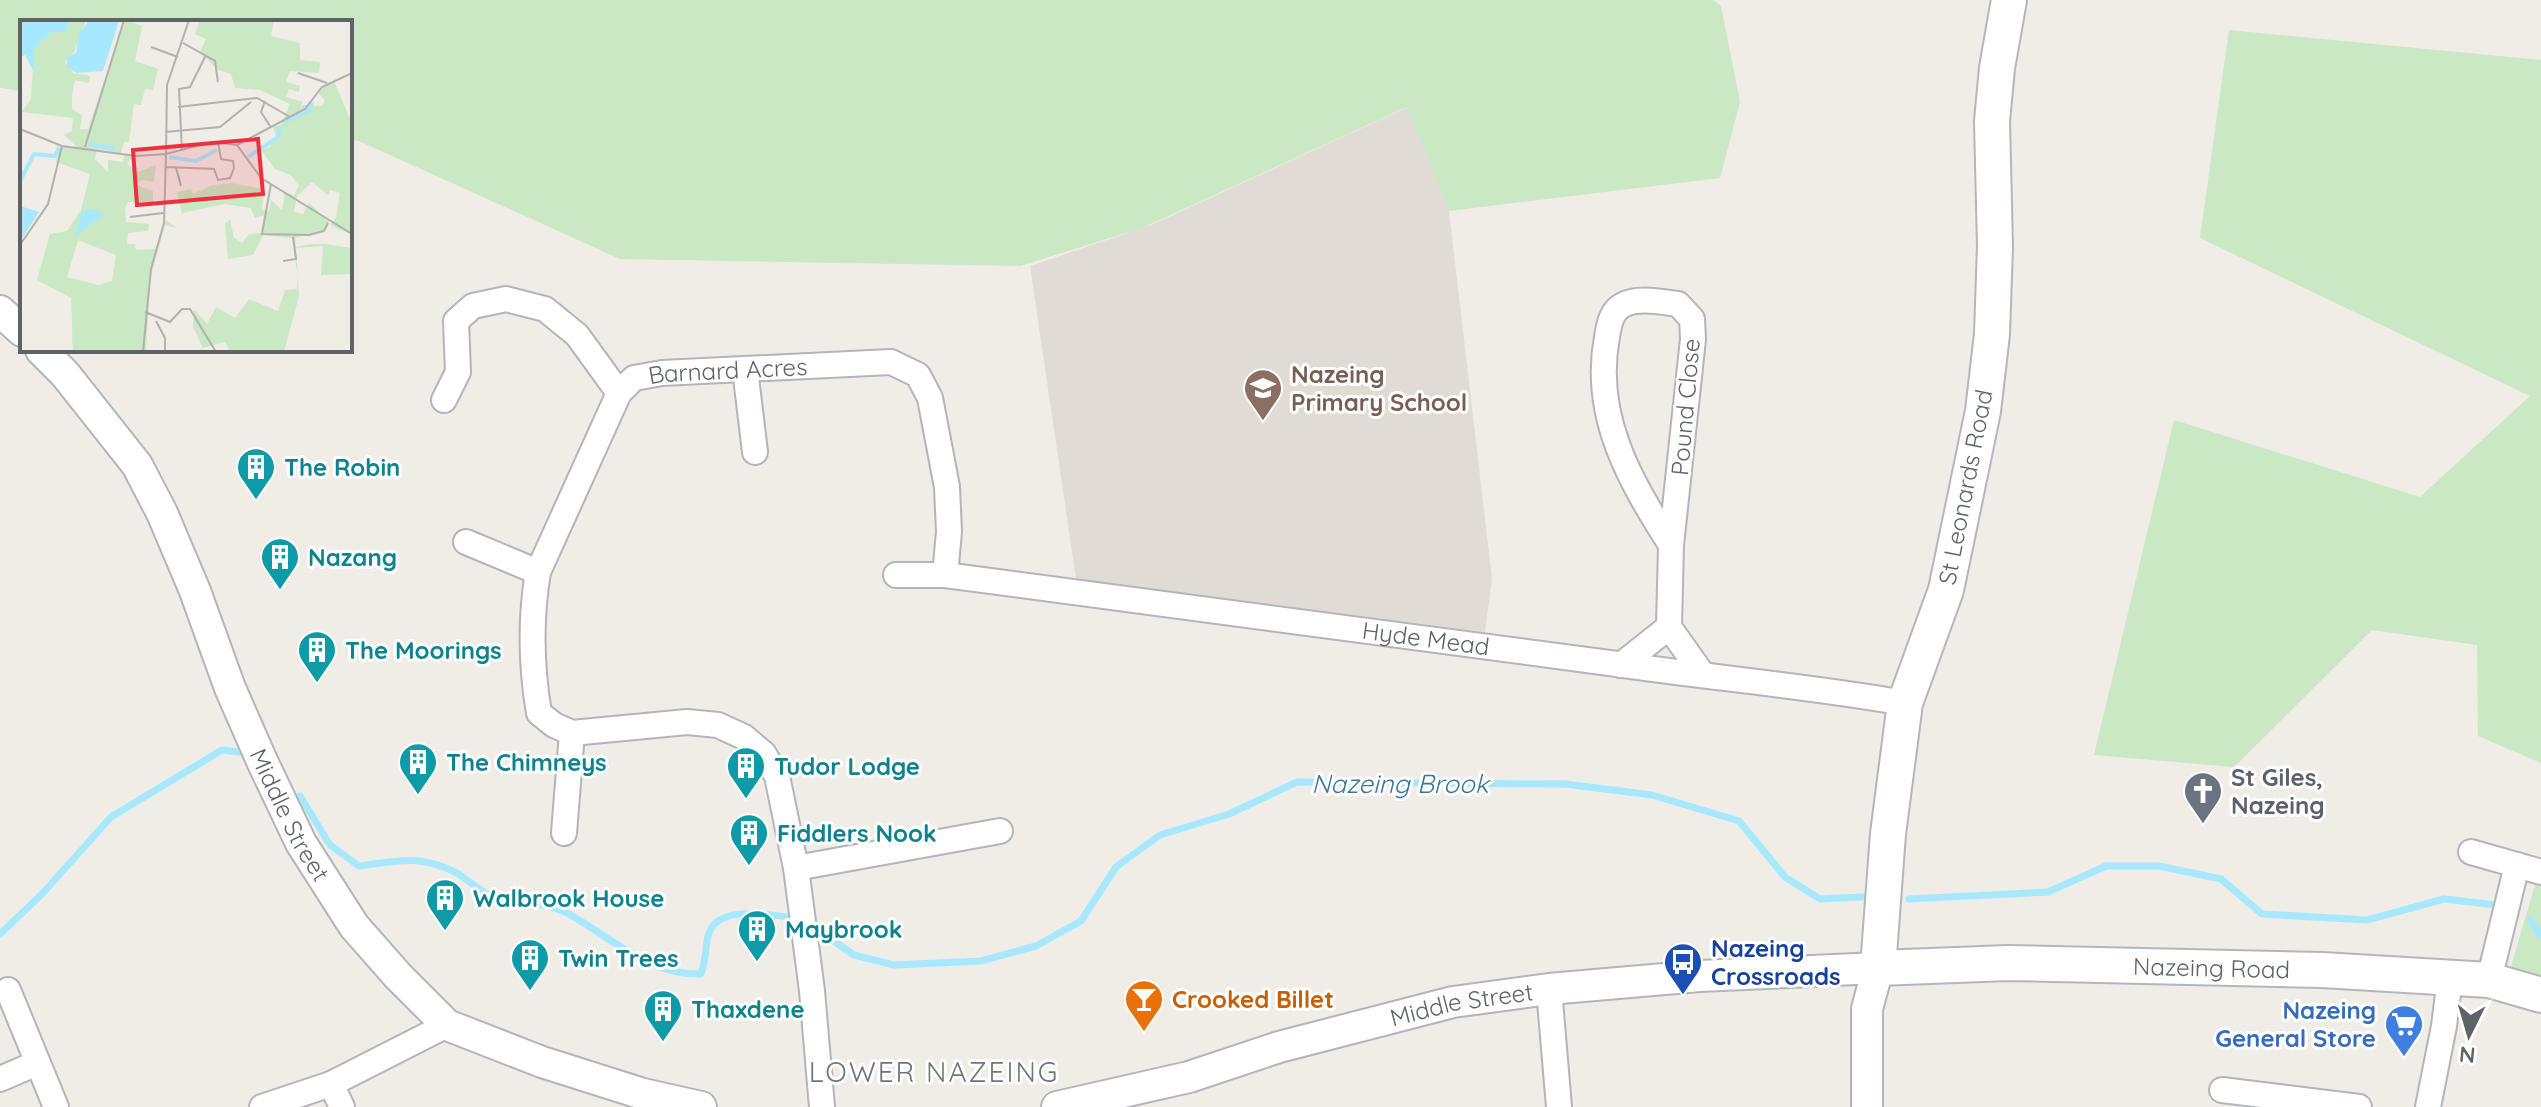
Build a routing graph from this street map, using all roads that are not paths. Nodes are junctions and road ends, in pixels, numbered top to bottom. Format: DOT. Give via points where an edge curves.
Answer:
graph roads {
  1 [pos="2009,0"];
  2 [pos="0,311"];
  3 [pos="20,329"];
  4 [pos="43,352"];
  5 [pos="745,369"];
  6 [pos="619,393"];
  7 [pos="444,400"];
  8 [pos="755,452"];
  9 [pos="466,542"];
  10 [pos="1671,545"];
  11 [pos="538,572"];
  12 [pos="896,575"];
  13 [pos="945,575"];
  14 [pos="1669,627"];
  15 [pos="1621,665"];
  16 [pos="1703,675"];
  17 [pos="1905,703"];
  18 [pos="572,733"];
  19 [pos="1000,831"];
  20 [pos="564,833"];
  21 [pos="2471,852"];
  22 [pos="2517,865"];
  23 [pos="796,868"];
  24 [pos="2541,872"];
  25 [pos="1878,968"];
  26 [pos="2450,978"];
  27 [pos="2489,980"];
  28 [pos="1549,989"];
  29 [pos="8,990"];
  30 [pos="2541,995"];
  31 [pos="447,1025"];
  32 [pos="37,1063"];
  33 [pos="0,1079"];
  34 [pos="331,1084"];
  35 [pos="2222,1090"];
  36 [pos="56,1107"];
  37 [pos="262,1107"];
  38 [pos="342,1107"];
  39 [pos="701,1107"];
  40 [pos="822,1107"];
  41 [pos="1057,1107"];
  42 [pos="1559,1107"];
  43 [pos="1867,1107"];
  44 [pos="2359,1107"];
  45 [pos="2428,1107"];
  1 -- 17 [label="main road, St Leonards Road" via="1992,121 1995,246 1983,411 1946,590"];
  2 -- 3 [label="street"];
  4 -- 31 [label="street, Middle Street" via="137,465 301,843 354,926"];
  5 -- 6 [label="street, Barnard Acres" via="634,378"];
  5 -- 8 [label="street"];
  5 -- 13 [label="street, Barnard Acres" via="891,362 918,375 930,398 947,487"];
  6 -- 7 [label="street" via="577,335 545,309 506,299 473,306 456,321 458,372"];
  6 -- 11 [label="street, Barnard Acres"];
  9 -- 11 [label="street"];
  10 -- 10 [label="street, Pound Close" via="1692,319 1678,304 1642,301 1621,305 1610,319 1602,385 1618,450"];
  10 -- 14 [label="street, Pound Close"];
  11 -- 18 [label="street, Barnard Acres" via="532,669 539,713"];
  12 -- 13 [label="street, Hyde Mead"];
  13 -- 15 [label="street, Hyde Mead"];
  14 -- 15 [label="street"];
  14 -- 16 [label="street"];
  15 -- 16 [label="street, Hyde Mead"];
  16 -- 17 [label="street, Hyde Mead"];
  17 -- 25 [label="main road, St Leonards Road"];
  18 -- 20 [label="street"];
  18 -- 23 [label="street" via="687,722 718,725 744,737 764,754 777,776"];
  19 -- 23 [label="street"];
  21 -- 22 [label="street"];
  22 -- 24 [label="street"];
  22 -- 27 [label="street"];
  23 -- 40 [label="street"];
  25 -- 26 [label="main road, Nazeing Road" via="2165,965"];
  25 -- 28 [label="street, Middle Street"];
  25 -- 43 [label="street" via="1867,1009"];
  26 -- 27 [label="main road, Nazeing Road"];
  26 -- 45 [label="street"];
  27 -- 30 [label="main road, Nazeing Road"];
  28 -- 41 [label="street, Middle Street" via="1453,1002 1279,1047 1189,1077"];
  28 -- 42 [label="street"];
  29 -- 32 [label="street"];
  31 -- 34 [label="street"];
  31 -- 39 [label="street, Middle Street" via="542,1062"];
  32 -- 33 [label="street"];
  32 -- 36 [label="street"];
  34 -- 37 [label="street"];
  34 -- 38 [label="street"];
  35 -- 44 [label="street"];
}
